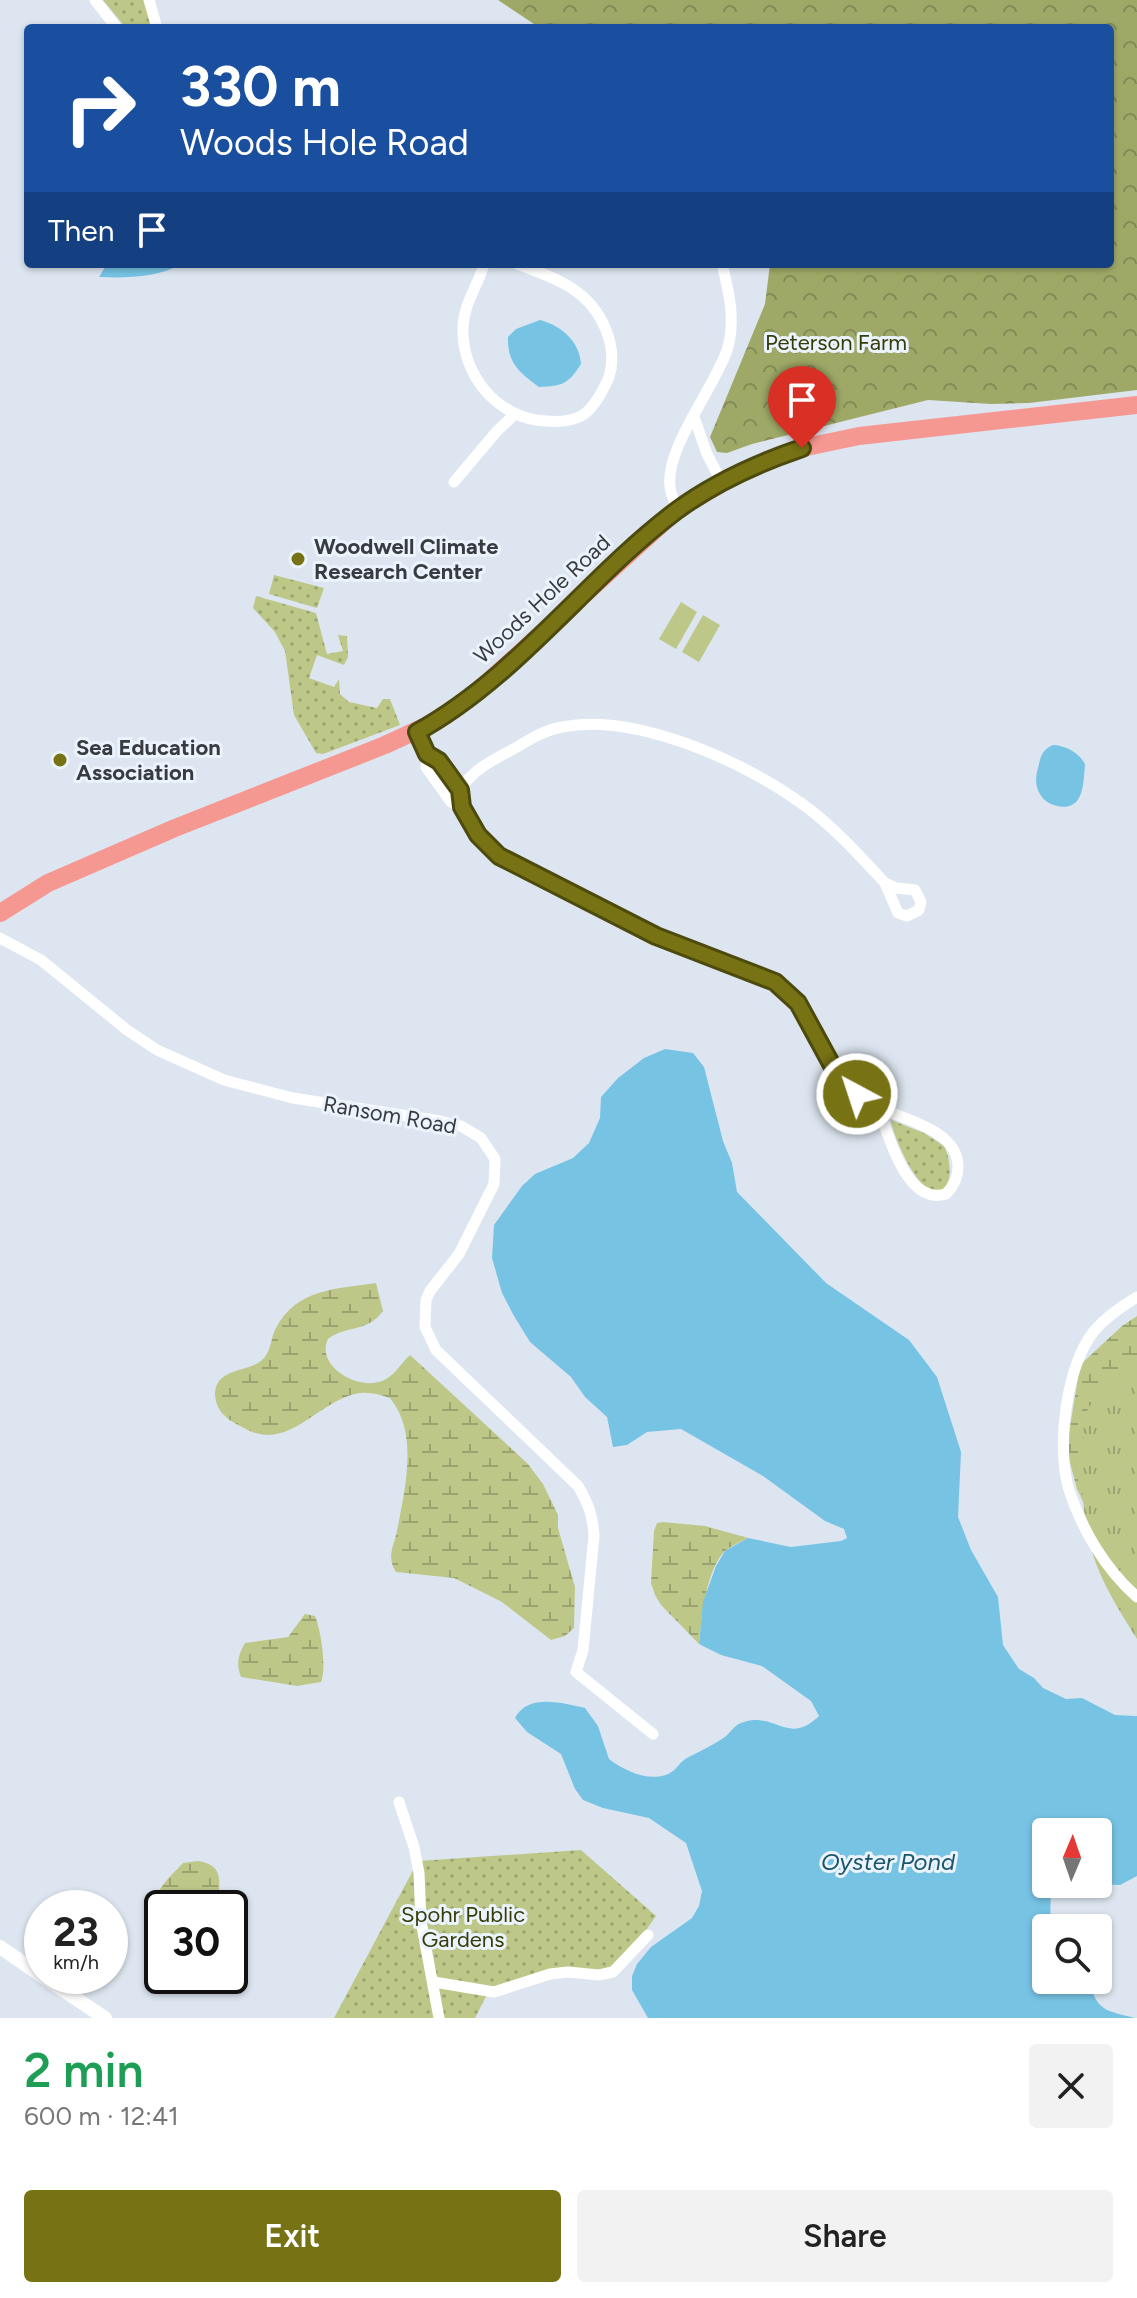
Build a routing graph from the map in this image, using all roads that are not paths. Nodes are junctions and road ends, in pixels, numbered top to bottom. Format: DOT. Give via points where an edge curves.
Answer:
graph roads {
  1 [pos="95,0"];
  2 [pos="149,0"];
  3 [pos="114,24"];
  4 [pos="156,24"];
  5 [pos="482,268"];
  6 [pos="528,268"];
  7 [pos="723,268"];
  8 [pos="1137,405"];
  9 [pos="514,415"];
  10 [pos="694,417"];
  11 [pos="454,482"];
  12 [pos="722,483"];
  13 [pos="678,509"];
  14 [pos="417,732"];
  15 [pos="427,754"];
  16 [pos="460,790"];
  17 [pos="462,807"];
  18 [pos="885,883"];
  19 [pos="0,913"];
  20 [pos="0,938"];
  21 [pos="879,1110"];
  22 [pos="1137,1297"];
  23 [pos="1137,1597"];
  24 [pos="653,1734"];
  25 [pos="399,1802"];
  26 [pos="648,1935"];
  27 [pos="0,1947"];
  28 [pos="24,1964"];
  29 [pos="434,1982"];
  30 [pos="69,1994"];
  31 [pos="105,2018"];
  32 [pos="439,2018"];
  1 -- 3 [label="street"];
  2 -- 4 [label="street"];
  5 -- 9 [label="street" via="468,299 464,352 493,401"];
  6 -- 9 [label="street" via="584,296 601,317 613,360 606,383 584,415 563,422"];
  7 -- 10 [label="street" via="731,334"];
  8 -- 12 [label="highway, Woods Hole Road" via="839,439 774,458"];
  9 -- 11 [label="street"];
  10 -- 12 [label="street"];
  10 -- 13 [label="street" via="669,477"];
  12 -- 13 [label="highway, Woods Hole Road"];
  13 -- 14 [label="highway, Woods Hole Road" via="476,693"];
  14 -- 15 [label="street"];
  14 -- 19 [label="highway, Woods Hole Road" via="48,883"];
  15 -- 16 [label="street" via="439,761"];
  15 -- 17 [label="street" via="426,767 451,802"];
  16 -- 17 [label="street"];
  16 -- 18 [label="street" via="474,771 539,734 584,724 633,729 702,749 761,777 818,817"];
  17 -- 21 [label="street" via="478,835 506,862 667,941 775,982 805,1012 839,1076"];
  20 -- 24 [label="street, Ransom Road" via="41,960 157,1050 224,1080 293,1098 461,1126 487,1143 495,1159 494,1184 459,1254 430,1291 425,1327 436,1350 569,1477 589,1504 593,1551 576,1672"];
  21 -- 21 [label="street" via="916,1188 932,1196 946,1194 957,1174 951,1144 929,1128"];
  22 -- 23 [label="street" via="1095,1331 1084,1348 1073,1373 1064,1440 1068,1487 1078,1513 1100,1555"];
  25 -- 29 [label="street" via="417,1860 421,1921"];
  26 -- 29 [label="street" via="607,1975 550,1974 494,1992"];
  27 -- 28 [label="street"];
  29 -- 32 [label="street"];
  30 -- 31 [label="street"];
}
